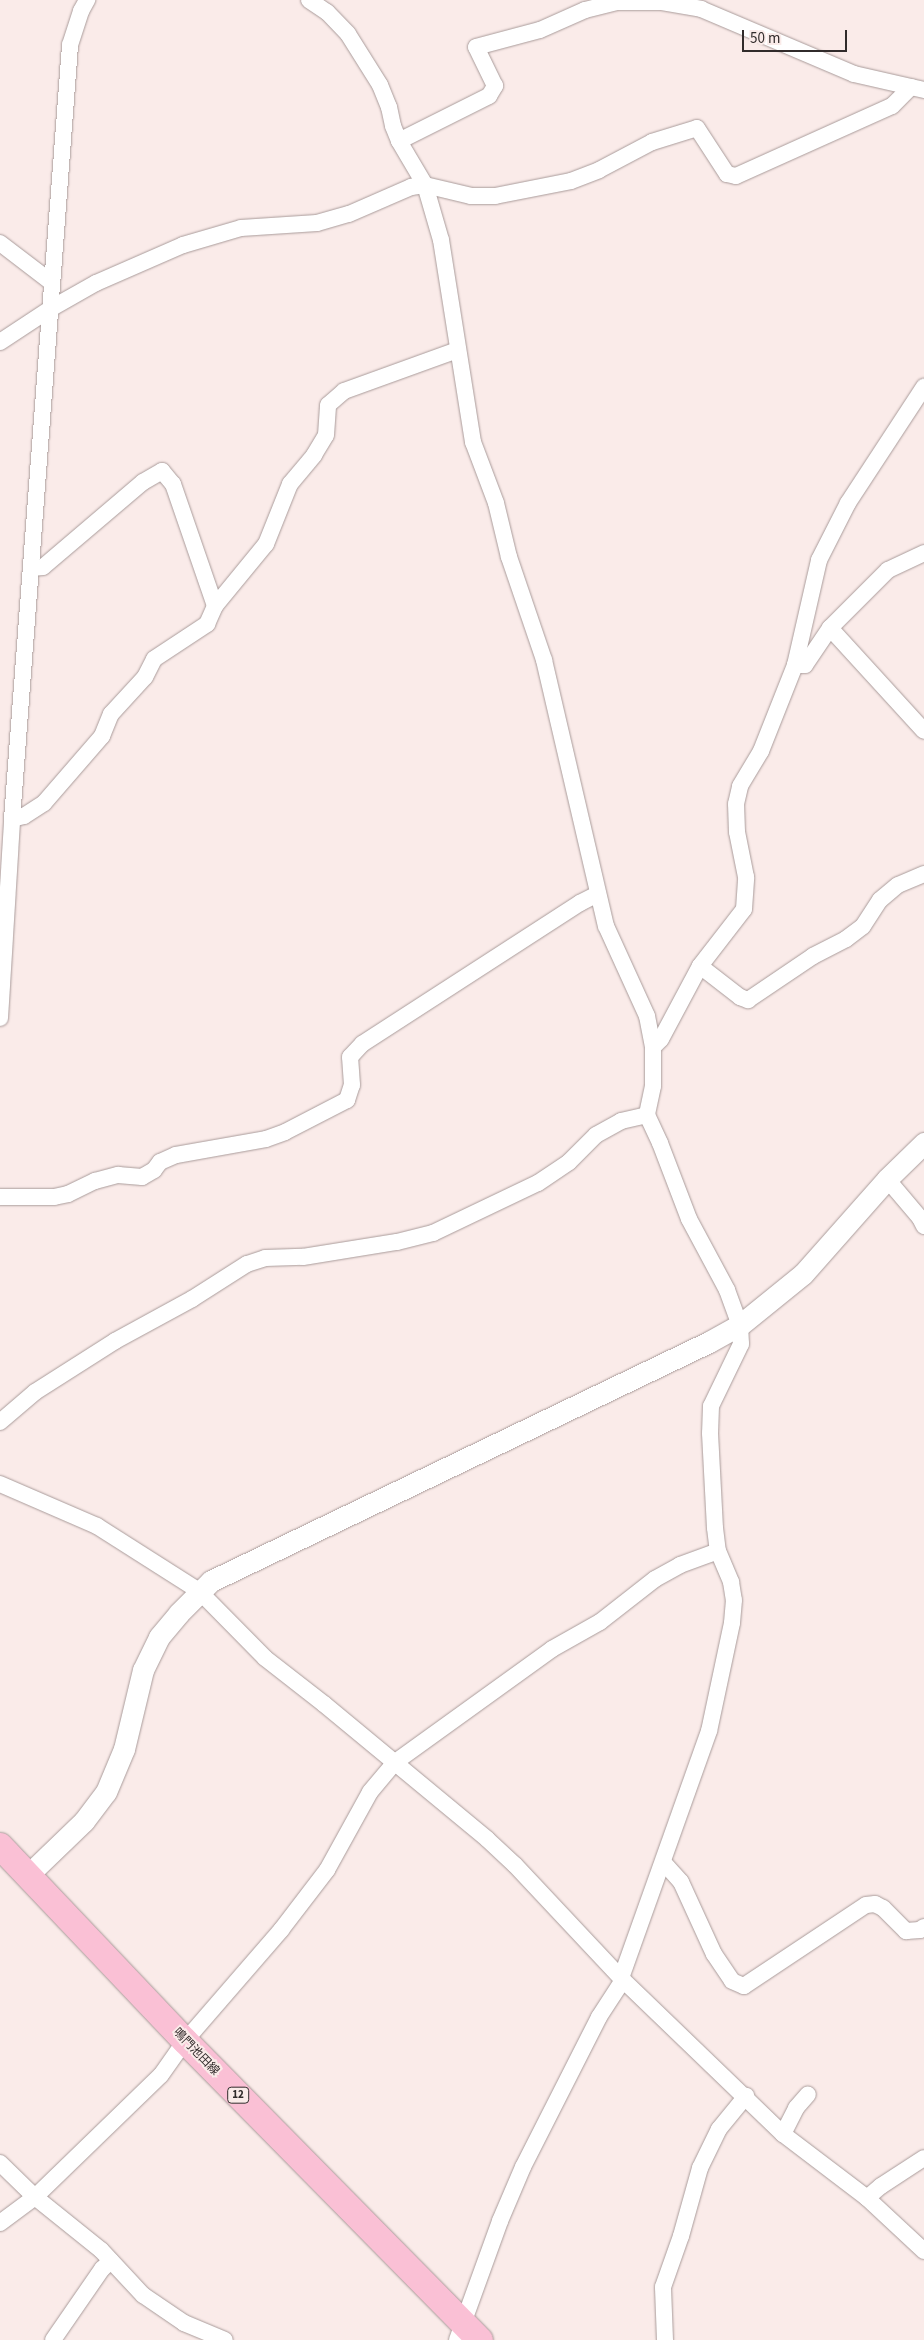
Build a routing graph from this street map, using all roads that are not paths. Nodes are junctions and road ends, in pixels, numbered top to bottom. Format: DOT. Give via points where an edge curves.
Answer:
graph roads {
  1 [pos="87,0"];
  2 [pos="309,0"];
  3 [pos="619,1"];
  4 [pos="917,89"];
  5 [pos="400,140"];
  6 [pos="424,185"];
  7 [pos="0,243"];
  8 [pos="51,282"];
  9 [pos="50,309"];
  10 [pos="0,342"];
  11 [pos="457,350"];
  12 [pos="924,387"];
  13 [pos="924,553"];
  14 [pos="31,568"];
  15 [pos="215,606"];
  16 [pos="830,628"];
  17 [pos="795,665"];
  18 [pos="924,731"];
  19 [pos="12,819"];
  20 [pos="924,874"];
  21 [pos="598,894"];
  22 [pos="700,966"];
  23 [pos="0,1018"];
  24 [pos="653,1047"];
  25 [pos="647,1115"];
  26 [pos="924,1143"];
  27 [pos="886,1179"];
  28 [pos="0,1197"];
  29 [pos="924,1226"];
  30 [pos="740,1325"];
  31 [pos="0,1422"];
  32 [pos="0,1484"];
  33 [pos="718,1551"];
  34 [pos="199,1591"];
  35 [pos="394,1763"];
  36 [pos="0,1846"];
  37 [pos="664,1863"];
  38 [pos="29,1874"];
  39 [pos="924,1927"];
  40 [pos="622,1979"];
  41 [pos="185,2041"];
  42 [pos="808,2094"];
  43 [pos="746,2096"];
  44 [pos="783,2134"];
  45 [pos="924,2158"];
  46 [pos="0,2163"];
  47 [pos="36,2197"];
  48 [pos="867,2198"];
  49 [pos="0,2223"];
  50 [pos="924,2251"];
  51 [pos="110,2261"];
  52 [pos="467,2334"];
  53 [pos="53,2340"];
  54 [pos="225,2340"];
  55 [pos="665,2340"];
  1 -- 8 [label="street" via="70,45"];
  2 -- 5 [label="street" via="327,12 348,34 380,85"];
  3 -- 4 [label="street" via="662,2 701,9 854,74"];
  3 -- 5 [label="street" via="585,10 540,30 476,47 495,86 489,96"];
  4 -- 6 [label="street" via="892,106 736,176 727,174 697,128 652,142 571,181 494,196 471,196"];
  5 -- 6 [label="street"];
  6 -- 9 [label="street" via="317,223 241,228 183,245 96,284"];
  6 -- 11 [label="street" via="441,240"];
  7 -- 8 [label="street"];
  8 -- 9 [label="street"];
  9 -- 10 [label="street"];
  9 -- 14 [label="street"];
  11 -- 15 [label="street" via="344,391 328,405 326,435 290,484 266,544"];
  11 -- 21 [label="street" via="473,442 496,503 508,557 544,660"];
  12 -- 17 [label="street" via="848,503 820,560"];
  13 -- 16 [label="street" via="888,570"];
  14 -- 15 [label="street" via="43,567 143,482 162,471 173,484"];
  14 -- 19 [label="street"];
  15 -- 19 [label="street" via="207,624 154,659 145,677 111,714 102,736 44,804"];
  16 -- 17 [label="street" via="805,665"];
  16 -- 18 [label="street"];
  17 -- 22 [label="street" via="761,751 738,795 737,832 746,877 744,909"];
  19 -- 23 [label="street"];
  20 -- 22 [label="street" via="886,895 863,926 846,939 813,956 748,1000"];
  21 -- 24 [label="street" via="606,926 647,1016"];
  21 -- 28 [label="street" via="362,1044 350,1057 352,1085 347,1100 321,1114 266,1139 176,1155 160,1162 142,1177 118,1175 54,1197"];
  22 -- 24 [label="street" via="662,1039"];
  24 -- 25 [label="street" via="653,1086"];
  25 -- 30 [label="street" via="689,1219 727,1290"];
  25 -- 31 [label="street" via="621,1121 596,1135 569,1162 538,1183 433,1233 397,1242 303,1257 265,1258 247,1264 34,1392"];
  26 -- 27 [label="street"];
  27 -- 29 [label="street"];
  27 -- 30 [label="street" via="803,1274"];
  30 -- 33 [label="street" via="741,1344 711,1406 714,1528"];
  30 -- 34 [label="street" via="226,1573"];
  32 -- 34 [label="street" via="97,1526"];
  33 -- 35 [label="street" via="680,1565 655,1579 600,1622 552,1649"];
  33 -- 37 [label="street" via="731,1582 734,1600 732,1623 710,1731"];
  34 -- 35 [label="street" via="265,1658"];
  34 -- 38 [label="street" via="159,1637 144,1670 124,1749 106,1792 78,1826"];
  35 -- 40 [label="street" via="515,1865"];
  35 -- 41 [label="street" via="370,1792 327,1870 281,1930"];
  36 -- 38 [label="main road, 鳴門池田線 / 12"];
  37 -- 39 [label="street" via="681,1882 714,1954 732,1982 744,1986 866,1904 883,1908 906,1931"];
  37 -- 40 [label="street"];
  38 -- 41 [label="main road, 鳴門池田線 / 12"];
  40 -- 43 [label="street"];
  40 -- 52 [label="street" via="599,2017 523,2167"];
  41 -- 47 [label="street" via="161,2075"];
  41 -- 52 [label="main road, 鳴門池田線 / 12"];
  42 -- 44 [label="street" via="796,2108"];
  43 -- 44 [label="street"];
  43 -- 55 [label="street" via="719,2129 700,2168 682,2236 663,2288"];
  44 -- 48 [label="street"];
  45 -- 48 [label="street"];
  46 -- 47 [label="street"];
  47 -- 49 [label="street"];
  47 -- 51 [label="street"];
  48 -- 50 [label="street"];
  51 -- 53 [label="street"];
  51 -- 54 [label="street" via="143,2295 184,2323"];
}
